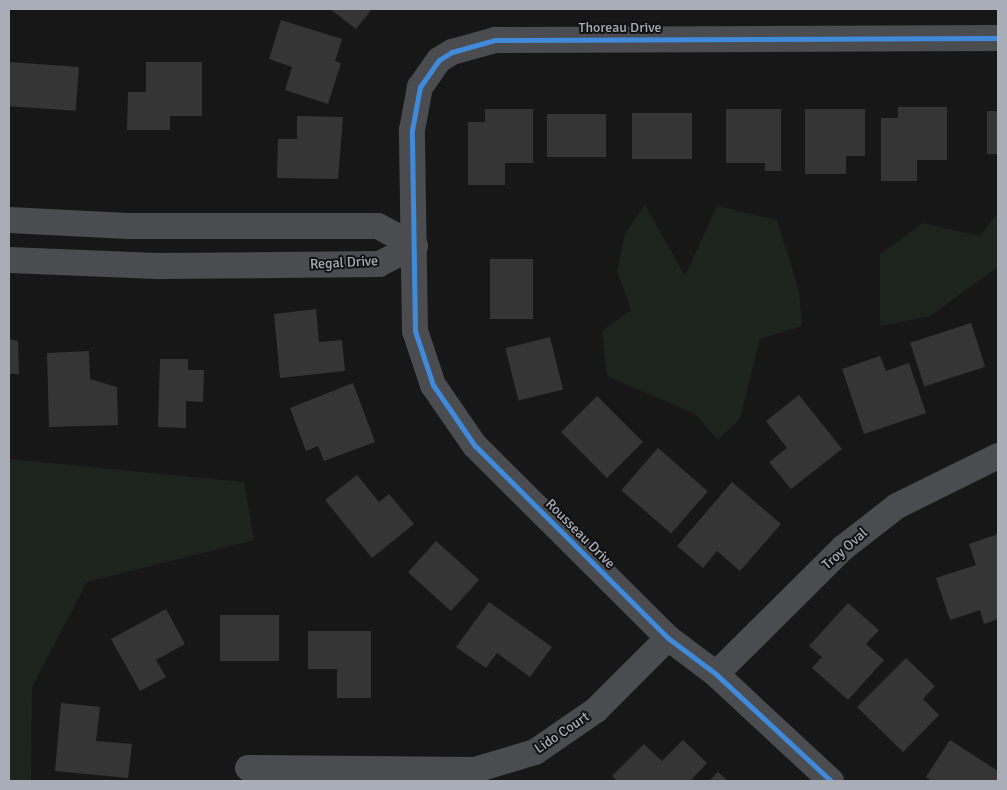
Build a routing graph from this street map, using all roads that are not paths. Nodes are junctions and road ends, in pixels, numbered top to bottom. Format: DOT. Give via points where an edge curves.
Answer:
graph roads {
  1 [pos="998,38"];
  2 [pos="9,220"];
  3 [pos="415,246"];
  4 [pos="9,260"];
  5 [pos="998,456"];
  6 [pos="668,638"];
  7 [pos="716,674"];
  8 [pos="248,768"];
  9 [pos="831,781"];
  1 -- 3 [label="street, Thoreau Drive" via="475,43 439,60 420,87 412,130"];
  2 -- 3 [label="street" via="128,226 378,226"];
  3 -- 4 [label="street, Regal Drive" via="378,264 157,266"];
  3 -- 6 [label="street, Rousseau Drive" via="415,331 433,386 475,446"];
  5 -- 7 [label="street, Troy Oval" via="897,506 843,548"];
  6 -- 7 [label="street, Rousseau Drive"];
  6 -- 8 [label="street, Lido Court" via="596,710 535,752 475,770"];
  7 -- 9 [label="street, Rousseau Drive"];
}
